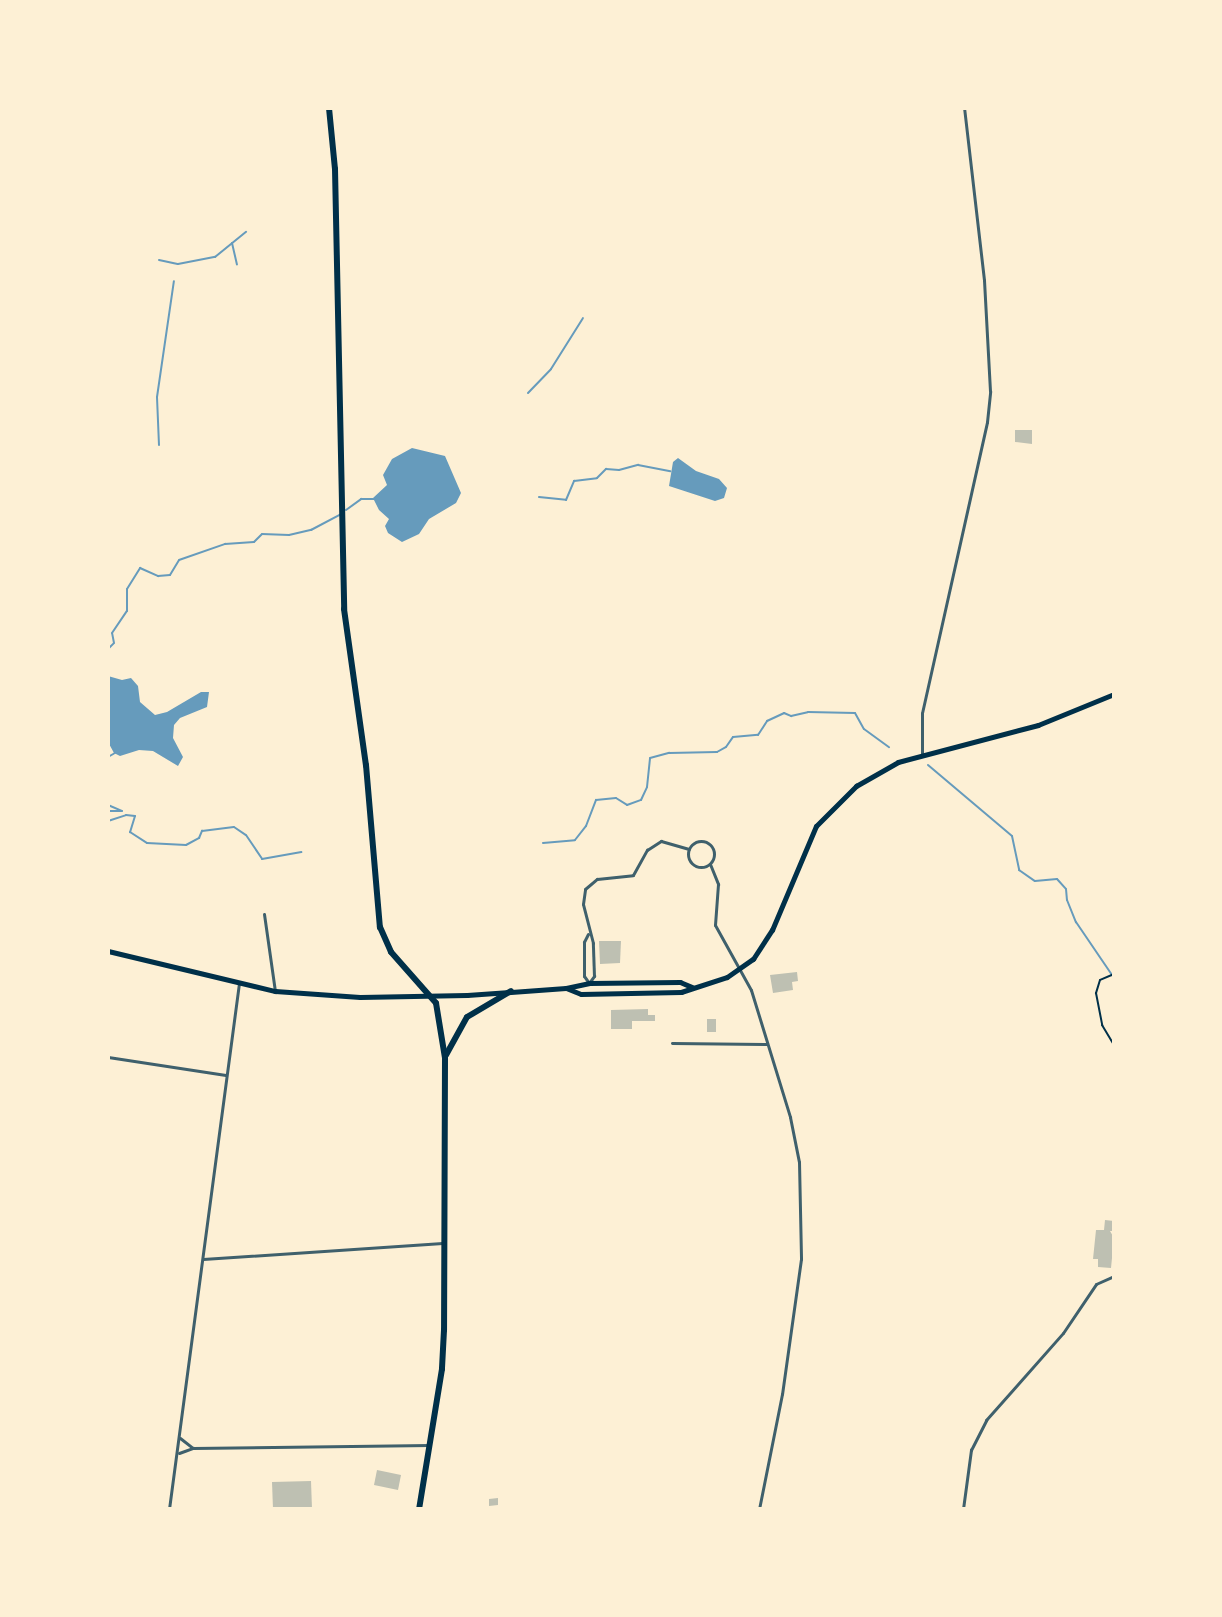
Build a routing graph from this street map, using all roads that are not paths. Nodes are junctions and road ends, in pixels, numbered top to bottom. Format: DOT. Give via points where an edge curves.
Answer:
graph roads {
  1 [pos="329,108"];
  2 [pos="964,108"];
  3 [pos="1114,694"];
  4 [pos="922,754"];
  5 [pos="689,849"];
  6 [pos="710,864"];
  7 [pos="264,914"];
  8 [pos="588,933"];
  9 [pos="108,951"];
  10 [pos="741,970"];
  11 [pos="239,983"];
  12 [pos="589,983"];
  13 [pos="692,987"];
  14 [pos="566,988"];
  15 [pos="275,991"];
  16 [pos="511,991"];
  17 [pos="431,996"];
  18 [pos="672,1043"];
  19 [pos="767,1044"];
  20 [pos="108,1057"];
  21 [pos="445,1058"];
  22 [pos="226,1075"];
  23 [pos="446,1243"];
  24 [pos="203,1259"];
  25 [pos="1114,1276"];
  26 [pos="179,1438"];
  27 [pos="430,1445"];
  28 [pos="193,1448"];
  29 [pos="177,1454"];
  30 [pos="169,1509"];
  31 [pos="419,1509"];
  32 [pos="759,1509"];
  33 [pos="963,1509"];
  1 -- 17 [label="highway" via="335,169 344,609 366,765 380,927 391,952"];
  2 -- 4 [label="street" via="984,280 990,391 922,713"];
  3 -- 4 [label="main road" via="1038,725"];
  4 -- 10 [label="main road" via="872,775 826,813 805,846 772,930"];
  5 -- 6 [label="street" via="693,865"];
  5 -- 6 [label="street" via="695,842 708,843 714,853"];
  5 -- 8 [label="street" via="661,841 647,850 633,875 588,885 582,897"];
  6 -- 10 [label="street" via="718,884 715,925"];
  7 -- 15 [label="street"];
  8 -- 12 [label="street" via="583,957"];
  8 -- 12 [label="street" via="594,976"];
  9 -- 11 [label="main road"];
  10 -- 13 [label="main road"];
  10 -- 19 [label="street"];
  11 -- 15 [label="main road"];
  11 -- 22 [label="street"];
  12 -- 13 [label="main road" via="680,982"];
  12 -- 14 [label="main road"];
  13 -- 14 [label="main road" via="681,992 596,994"];
  14 -- 16 [label="main road"];
  15 -- 17 [label="main road"];
  16 -- 17 [label="main road"];
  16 -- 21 [label="highway" via="467,1017"];
  17 -- 21 [label="highway"];
  18 -- 19 [label="street"];
  19 -- 32 [label="street" via="796,1139 801,1259"];
  20 -- 22 [label="street"];
  21 -- 23 [label="highway"];
  22 -- 24 [label="street"];
  23 -- 24 [label="street"];
  23 -- 27 [label="highway" via="442,1369"];
  24 -- 26 [label="street"];
  25 -- 33 [label="street" via="1096,1284 1063,1333 986,1420 971,1450"];
  26 -- 28 [label="street"];
  26 -- 29 [label="street"];
  27 -- 28 [label="street"];
  27 -- 31 [label="highway"];
  28 -- 29 [label="street"];
  29 -- 30 [label="street"];
}
